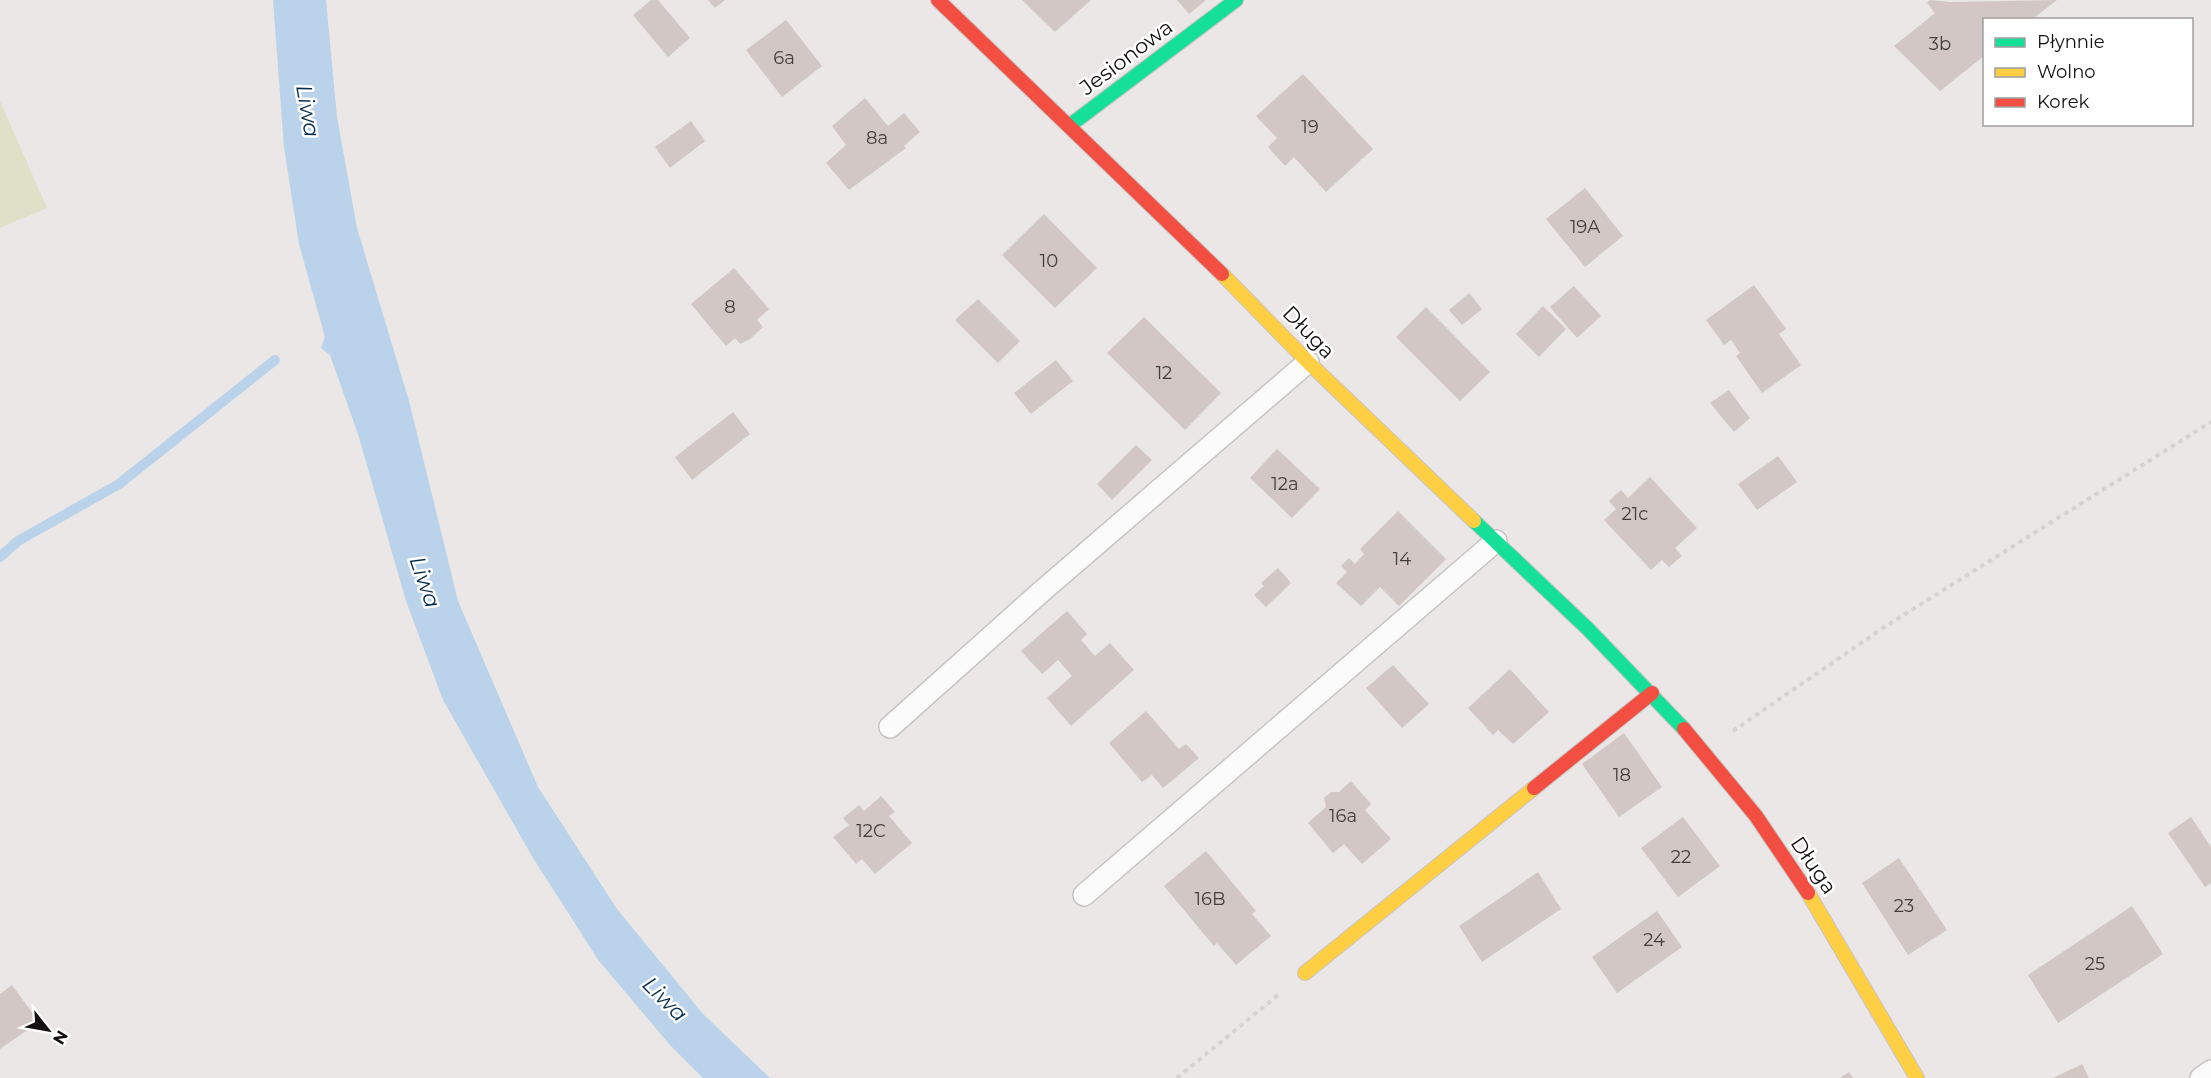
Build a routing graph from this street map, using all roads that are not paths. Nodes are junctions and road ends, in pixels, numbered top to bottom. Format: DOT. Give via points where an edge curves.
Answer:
graph roads {
  1 [pos="938,0"];
  2 [pos="1236,0"];
  3 [pos="1069,126"];
  4 [pos="1308,363"];
  5 [pos="1496,541"];
  6 [pos="1652,693"];
  7 [pos="890,728"];
  8 [pos="1084,895"];
  9 [pos="1305,973"];
  10 [pos="2211,1071"];
  11 [pos="1917,1078"];
  12 [pos="2201,1078"];
  1 -- 3 [label="street, Długa"];
  2 -- 3 [label="street, Jesionowa"];
  3 -- 4 [label="street, Długa"];
  4 -- 5 [label="street, Długa"];
  4 -- 7 [label="lane" via="1041,592"];
  5 -- 6 [label="street, Długa"];
  5 -- 8 [label="lane"];
  6 -- 9 [label="street"];
  6 -- 11 [label="street, Długa" via="1756,816 1814,901"];
  10 -- 12 [label="lane"];
}
